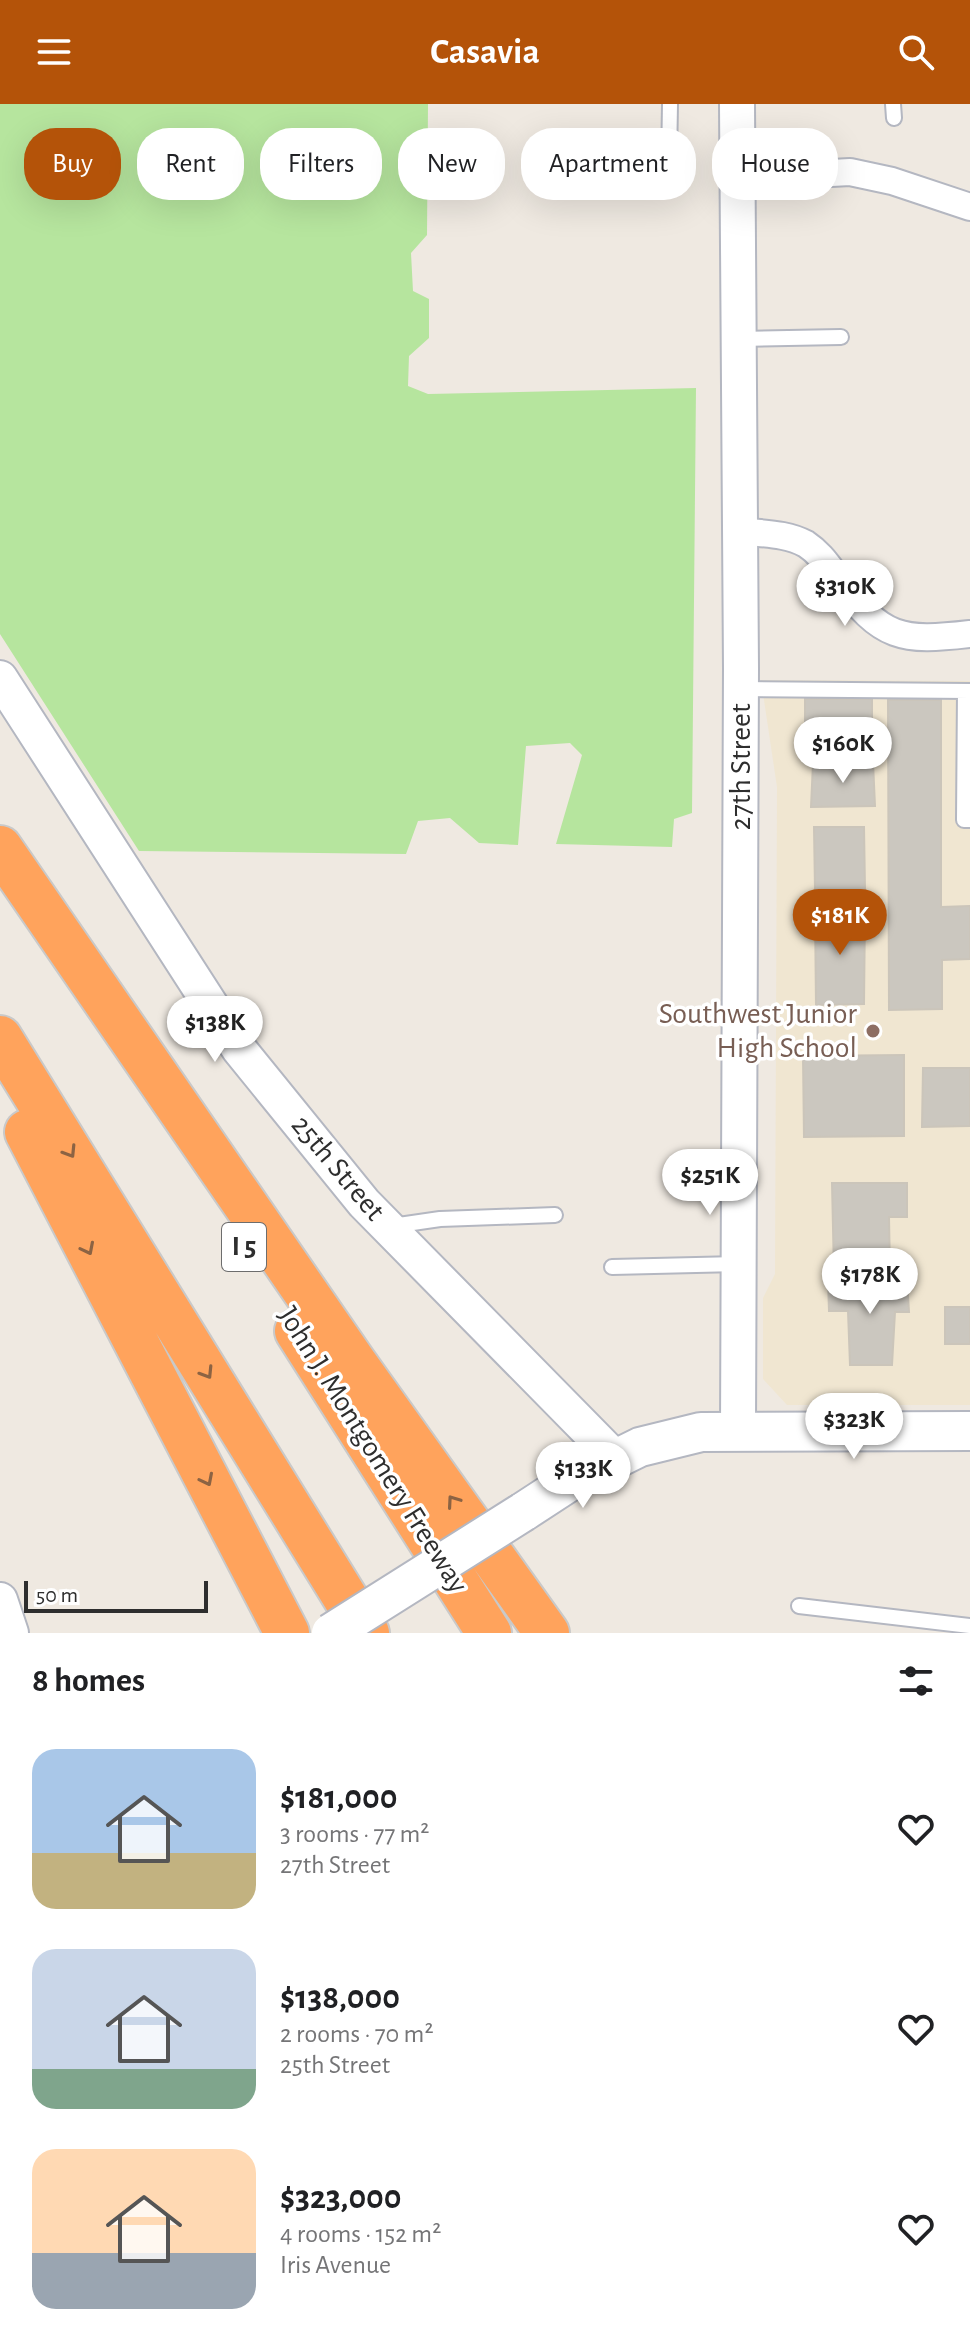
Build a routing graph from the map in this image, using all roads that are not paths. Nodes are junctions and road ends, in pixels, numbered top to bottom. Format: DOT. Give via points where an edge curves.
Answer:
graph roads {
  1 [pos="670,104"];
  2 [pos="737,104"];
  3 [pos="670,128"];
  4 [pos="737,128"];
  5 [pos="838,173"];
  6 [pos="737,200"];
  7 [pos="970,207"];
  8 [pos="841,337"];
  9 [pos="738,339"];
  10 [pos="740,531"];
  11 [pos="970,634"];
  12 [pos="0,678"];
  13 [pos="741,689"];
  14 [pos="968,691"];
  15 [pos="970,820"];
  16 [pos="0,848"];
  17 [pos="0,860"];
  18 [pos="0,1038"];
  19 [pos="0,1080"];
  20 [pos="555,1215"];
  21 [pos="388,1227"];
  22 [pos="739,1264"];
  23 [pos="612,1267"];
  24 [pos="738,1429"];
  25 [pos="970,1431"];
  26 [pos="616,1459"];
  27 [pos="0,1600"];
  28 [pos="799,1606"];
  29 [pos="897,1626"];
  30 [pos="970,1626"];
  31 [pos="11,1633"];
  32 [pos="287,1633"];
  33 [pos="331,1633"];
  34 [pos="367,1633"];
  35 [pos="489,1633"];
  36 [pos="547,1633"];
  1 -- 3 [label="lane"];
  2 -- 4 [label="street, 27th Street"];
  5 -- 7 [label="street" via="892,181"];
  6 -- 9 [label="street, 27th Street"];
  8 -- 9 [label="lane"];
  9 -- 10 [label="street, 27th Street"];
  10 -- 11 [label="street" via="804,543 822,556 864,613 893,633 921,640"];
  10 -- 13 [label="street, 27th Street"];
  12 -- 21 [label="street, 25th Street" via="239,1049"];
  13 -- 14 [label="lane"];
  13 -- 22 [label="street, 27th Street"];
  14 -- 15 [label="lane" via="964,820"];
  36 -- 16 [label="highway, one-way"];
  17 -- 35 [label="highway, John J. Montgomery Freeway / I 5"];
  18 -- 34 [label="highway, one-way"];
  19 -- 32 [label="highway, one-way"];
  20 -- 21 [label="lane" via="440,1219"];
  21 -- 26 [label="street, 25th Street"];
  22 -- 23 [label="lane"];
  22 -- 24 [label="street, 27th Street"];
  24 -- 25 [label="main road"];
  24 -- 26 [label="main road" via="668,1439"];
  26 -- 33 [label="main road, bridge" via="569,1482"];
  27 -- 31 [label="street"];
  28 -- 29 [label="lane"];
  29 -- 30 [label="lane"];
}
